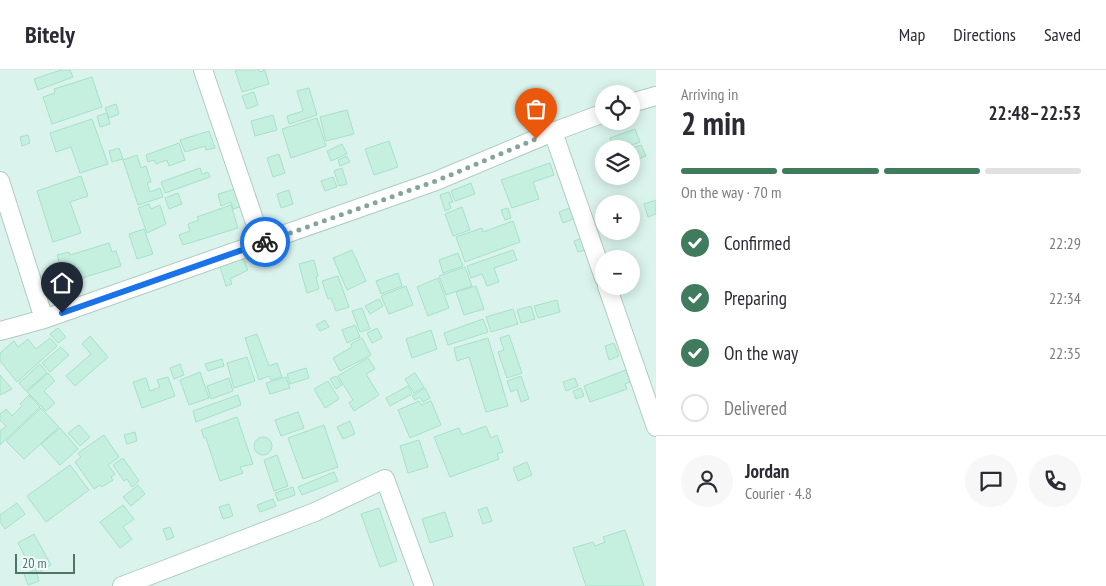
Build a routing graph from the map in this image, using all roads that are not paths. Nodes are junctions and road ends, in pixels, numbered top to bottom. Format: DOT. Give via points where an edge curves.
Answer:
graph roads {
  1 [pos="203,70"];
  2 [pos="656,96"];
  3 [pos="640,100"];
  4 [pos="595,116"];
  5 [pos="553,132"];
  6 [pos="0,181"];
  7 [pos="262,243"];
  8 [pos="595,252"];
  9 [pos="610,295"];
  10 [pos="44,319"];
  11 [pos="0,331"];
  12 [pos="656,427"];
  13 [pos="122,586"];
  14 [pos="424,586"];
  1 -- 7 [label="street"];
  2 -- 3 [label="street"];
  4 -- 5 [label="street"];
  5 -- 7 [label="street" via="436,181"];
  5 -- 8 [label="street"];
  6 -- 10 [label="street"];
  7 -- 10 [label="street"];
  9 -- 12 [label="street"];
  10 -- 11 [label="street"];
  13 -- 14 [label="street" via="314,512 385,479"];
}
